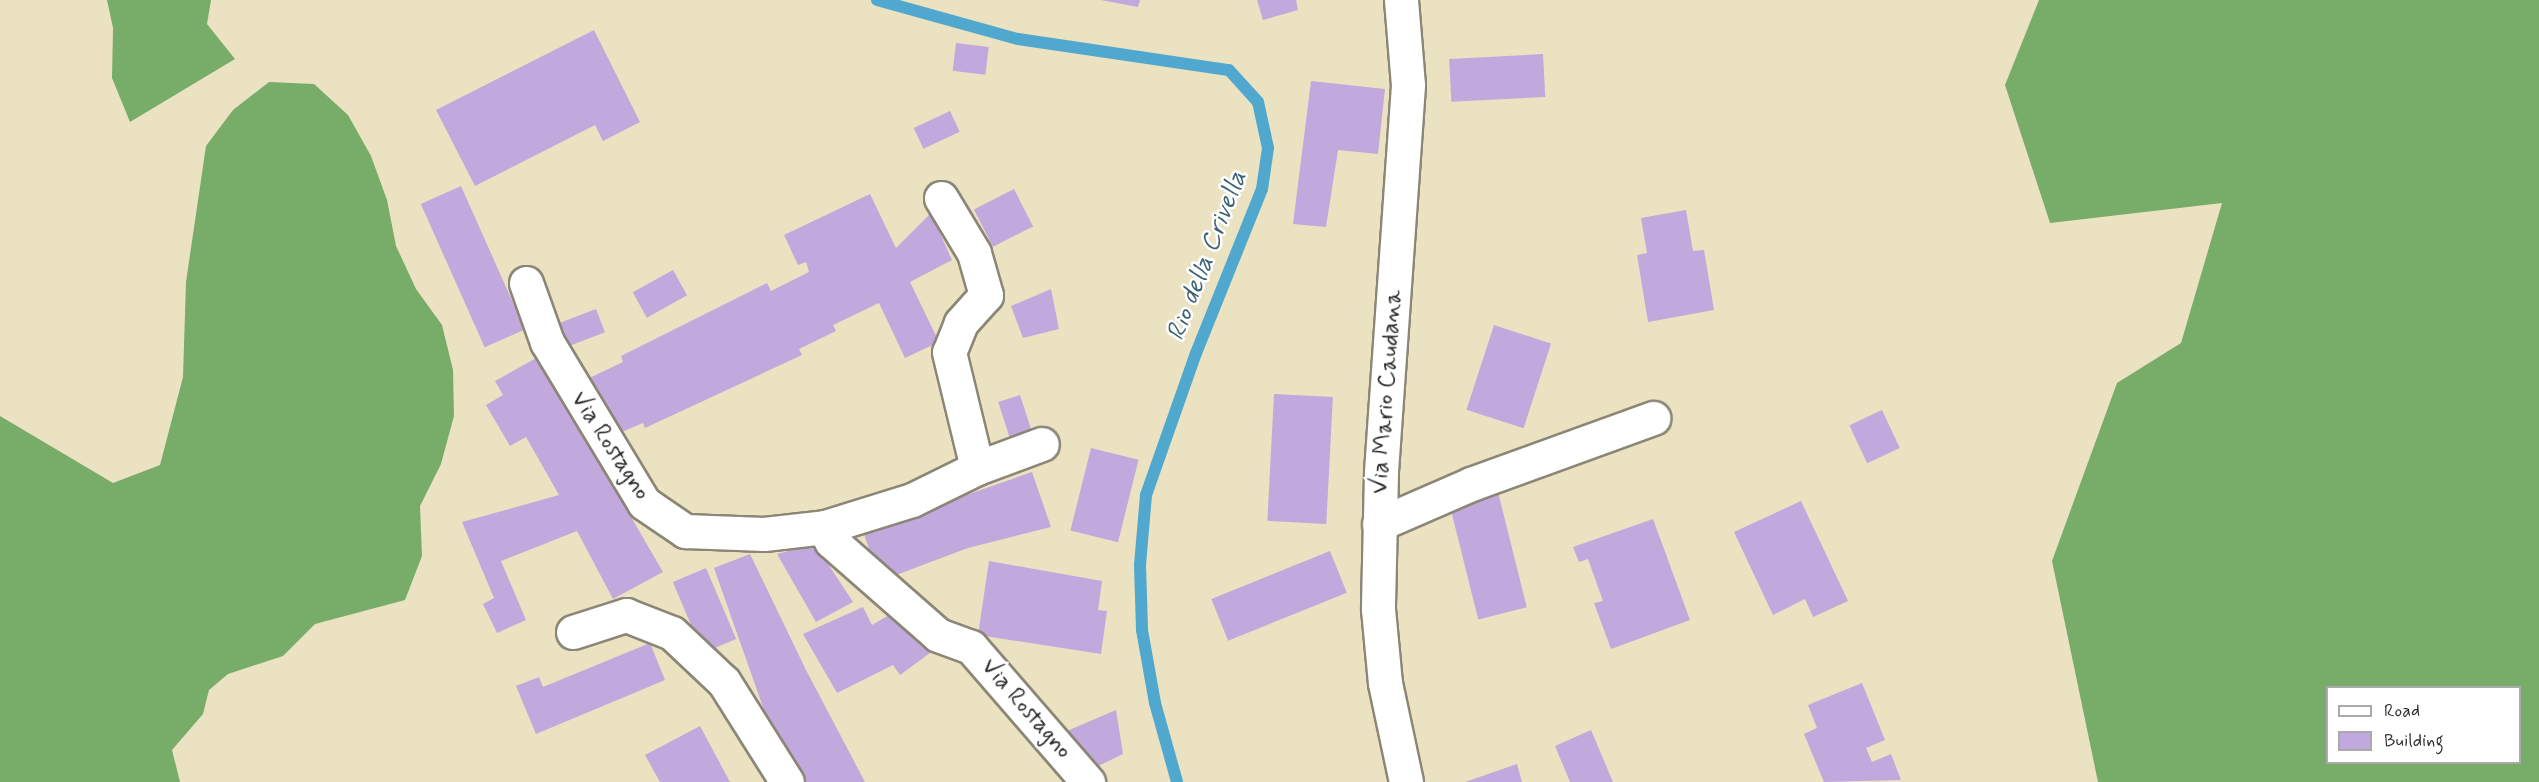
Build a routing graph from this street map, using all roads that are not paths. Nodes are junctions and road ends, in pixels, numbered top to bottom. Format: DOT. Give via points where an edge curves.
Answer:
graph roads {
  1 [pos="1404,0"];
  2 [pos="941,198"];
  3 [pos="526,283"];
  4 [pos="1653,418"];
  5 [pos="1042,444"];
  6 [pos="977,468"];
  7 [pos="1379,524"];
  8 [pos="825,527"];
  9 [pos="573,632"];
  10 [pos="787,782"];
  11 [pos="1088,782"];
  12 [pos="1406,782"];
  1 -- 7 [label="street, Via Mario Caudana" via="1408,85"];
  2 -- 6 [label="street" via="974,253 986,295 961,323 949,352"];
  3 -- 8 [label="street, Via Rostagno" via="547,342 644,503 685,531 764,534"];
  4 -- 7 [label="street" via="1471,484"];
  5 -- 6 [label="street, Via Rostagno"];
  6 -- 8 [label="street, Via Rostagno" via="912,500"];
  7 -- 12 [label="street, Via Mario Caudana" via="1378,609 1385,683"];
  8 -- 11 [label="street, Via Rostagno" via="831,541 938,635 971,647"];
  9 -- 10 [label="street" via="626,615 672,633 724,682"];
}
